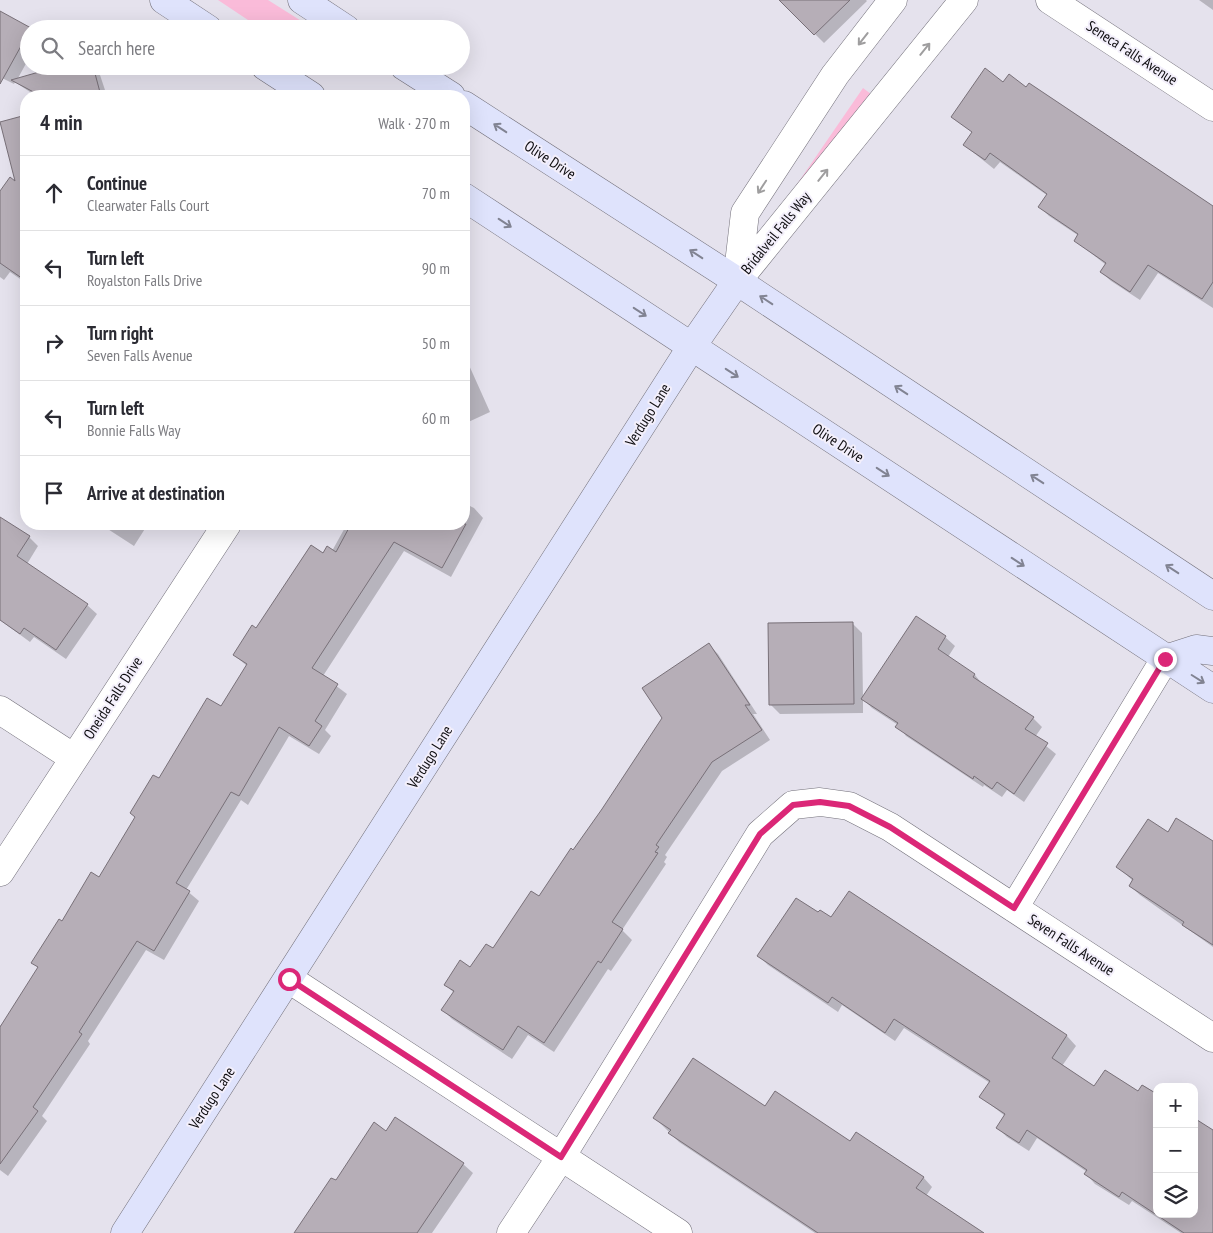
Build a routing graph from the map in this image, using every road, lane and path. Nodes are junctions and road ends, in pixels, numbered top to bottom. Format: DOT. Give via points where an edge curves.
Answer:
graph roads {
  1 [pos="164,0"];
  2 [pos="302,0"];
  3 [pos="893,0"];
  4 [pos="964,0"];
  5 [pos="1050,0"];
  6 [pos="194,20"];
  7 [pos="332,20"];
  8 [pos="279,75"];
  9 [pos="418,75"];
  10 [pos="302,90"];
  11 [pos="442,90"];
  12 [pos="1213,106"];
  13 [pos="470,109"];
  14 [pos="470,200"];
  15 [pos="737,281"];
  16 [pos="692,346"];
  17 [pos="223,530"];
  18 [pos="1213,596"];
  19 [pos="1213,651"];
  20 [pos="1165,659"];
  21 [pos="1213,689"];
  22 [pos="0,710"];
  23 [pos="74,758"];
  24 [pos="0,872"];
  25 [pos="1014,908"];
  26 [pos="289,979"];
  27 [pos="1213,1038"];
  28 [pos="561,1157"];
  29 [pos="125,1233"];
  30 [pos="512,1233"];
  31 [pos="678,1233"];
  1 -- 6 [label="main road"];
  2 -- 7 [label="main road"];
  3 -- 15 [label="street, Bridalveil Falls Way, one-way" via="835,75 745,213"];
  15 -- 4 [label="street, Bridalveil Falls Way, one-way"];
  5 -- 12 [label="street, Seneca Falls Avenue"];
  8 -- 10 [label="main road"];
  9 -- 11 [label="main road"];
  15 -- 13 [label="main road, Olive Drive, one-way"];
  14 -- 16 [label="main road, Olive Drive, one-way"];
  15 -- 16 [label="main road, Verdugo Lane"];
  18 -- 15 [label="main road, Olive Drive, one-way"];
  16 -- 20 [label="main road, Olive Drive, one-way"];
  16 -- 26 [label="main road, Verdugo Lane"];
  17 -- 23 [label="street, Oneida Falls Drive"];
  19 -- 20 [label="main road" via="1196,649"];
  20 -- 21 [label="main road, Olive Drive, one-way"];
  20 -- 25 [label="street"];
  22 -- 23 [label="street"];
  23 -- 24 [label="street, Oneida Falls Drive"];
  25 -- 27 [label="street, Seven Falls Avenue"];
  25 -- 28 [label="street, Seven Falls Avenue" via="890,827 849,806 820,802 793,805 760,834"];
  26 -- 28 [label="street"];
  26 -- 29 [label="main road, Verdugo Lane"];
  28 -- 30 [label="street"];
  28 -- 31 [label="street"];
}
